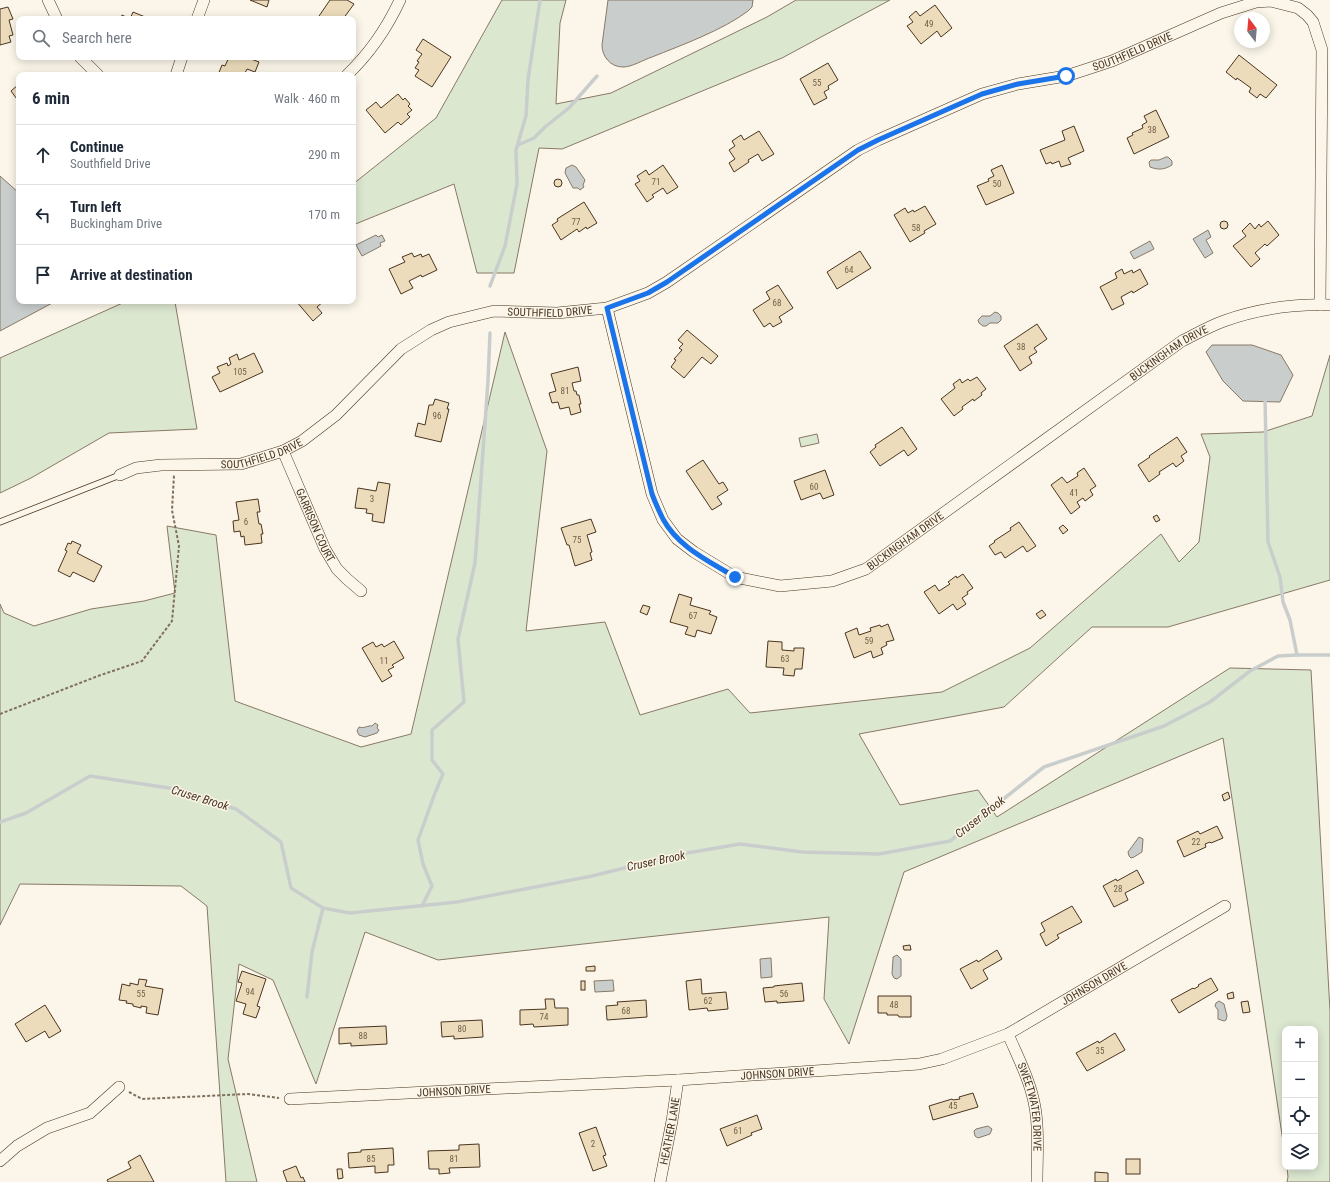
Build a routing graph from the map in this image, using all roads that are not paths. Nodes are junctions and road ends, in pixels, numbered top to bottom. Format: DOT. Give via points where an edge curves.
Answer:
graph roads {
  1 [pos="48,0"];
  2 [pos="204,0"];
  3 [pos="400,0"];
  4 [pos="56,16"];
  5 [pos="198,16"];
  6 [pos="83,60"];
  7 [pos="181,60"];
  8 [pos="95,72"];
  9 [pos="177,72"];
  10 [pos="350,72"];
  11 [pos="1325,305"];
  12 [pos="607,308"];
  13 [pos="283,451"];
  14 [pos="120,475"];
  15 [pos="0,522"];
  16 [pos="361,591"];
  17 [pos="1225,906"];
  18 [pos="1008,1034"];
  19 [pos="678,1080"];
  20 [pos="119,1087"];
  21 [pos="290,1099"];
  22 [pos="0,1161"];
  23 [pos="660,1182"];
  24 [pos="1037,1182"];
  1 -- 4 [label="street"];
  2 -- 5 [label="street"];
  3 -- 10 [label="street" via="392,18 361,62"];
  6 -- 8 [label="street"];
  7 -- 9 [label="street"];
  11 -- 12 [label="street, BUCKINGHAM DRIVE" via="1249,314 1223,321 1182,341 866,569 832,582 780,586 735,577 677,539 663,520 652,494"];
  11 -- 12 [label="street, SOUTHFIELD DRIVE" via="1322,50 1313,22 1307,15 1298,8 1271,1 1256,2 1222,13 1112,61 1066,76 1018,84 982,94 878,140 858,150 667,282 648,293"];
  12 -- 13 [label="street, SOUTHFIELD DRIVE" via="557,313 494,311 449,322 401,349 336,415 302,441"];
  13 -- 14 [label="street, SOUTHFIELD DRIVE" via="241,464 161,465 136,468"];
  13 -- 16 [label="street, GARRISON COURT" via="325,549 338,569"];
  14 -- 15 [label="lane"];
  17 -- 18 [label="street, JOHNSON DRIVE"];
  18 -- 19 [label="street, JOHNSON DRIVE" via="942,1059 919,1064"];
  18 -- 24 [label="street, SWEETWATER DRIVE" via="1035,1104"];
  19 -- 21 [label="street, JOHNSON DRIVE"];
  19 -- 23 [label="street, HEATHER LANE"];
  20 -- 22 [label="street" via="90,1113 47,1128 17,1146"];
}
